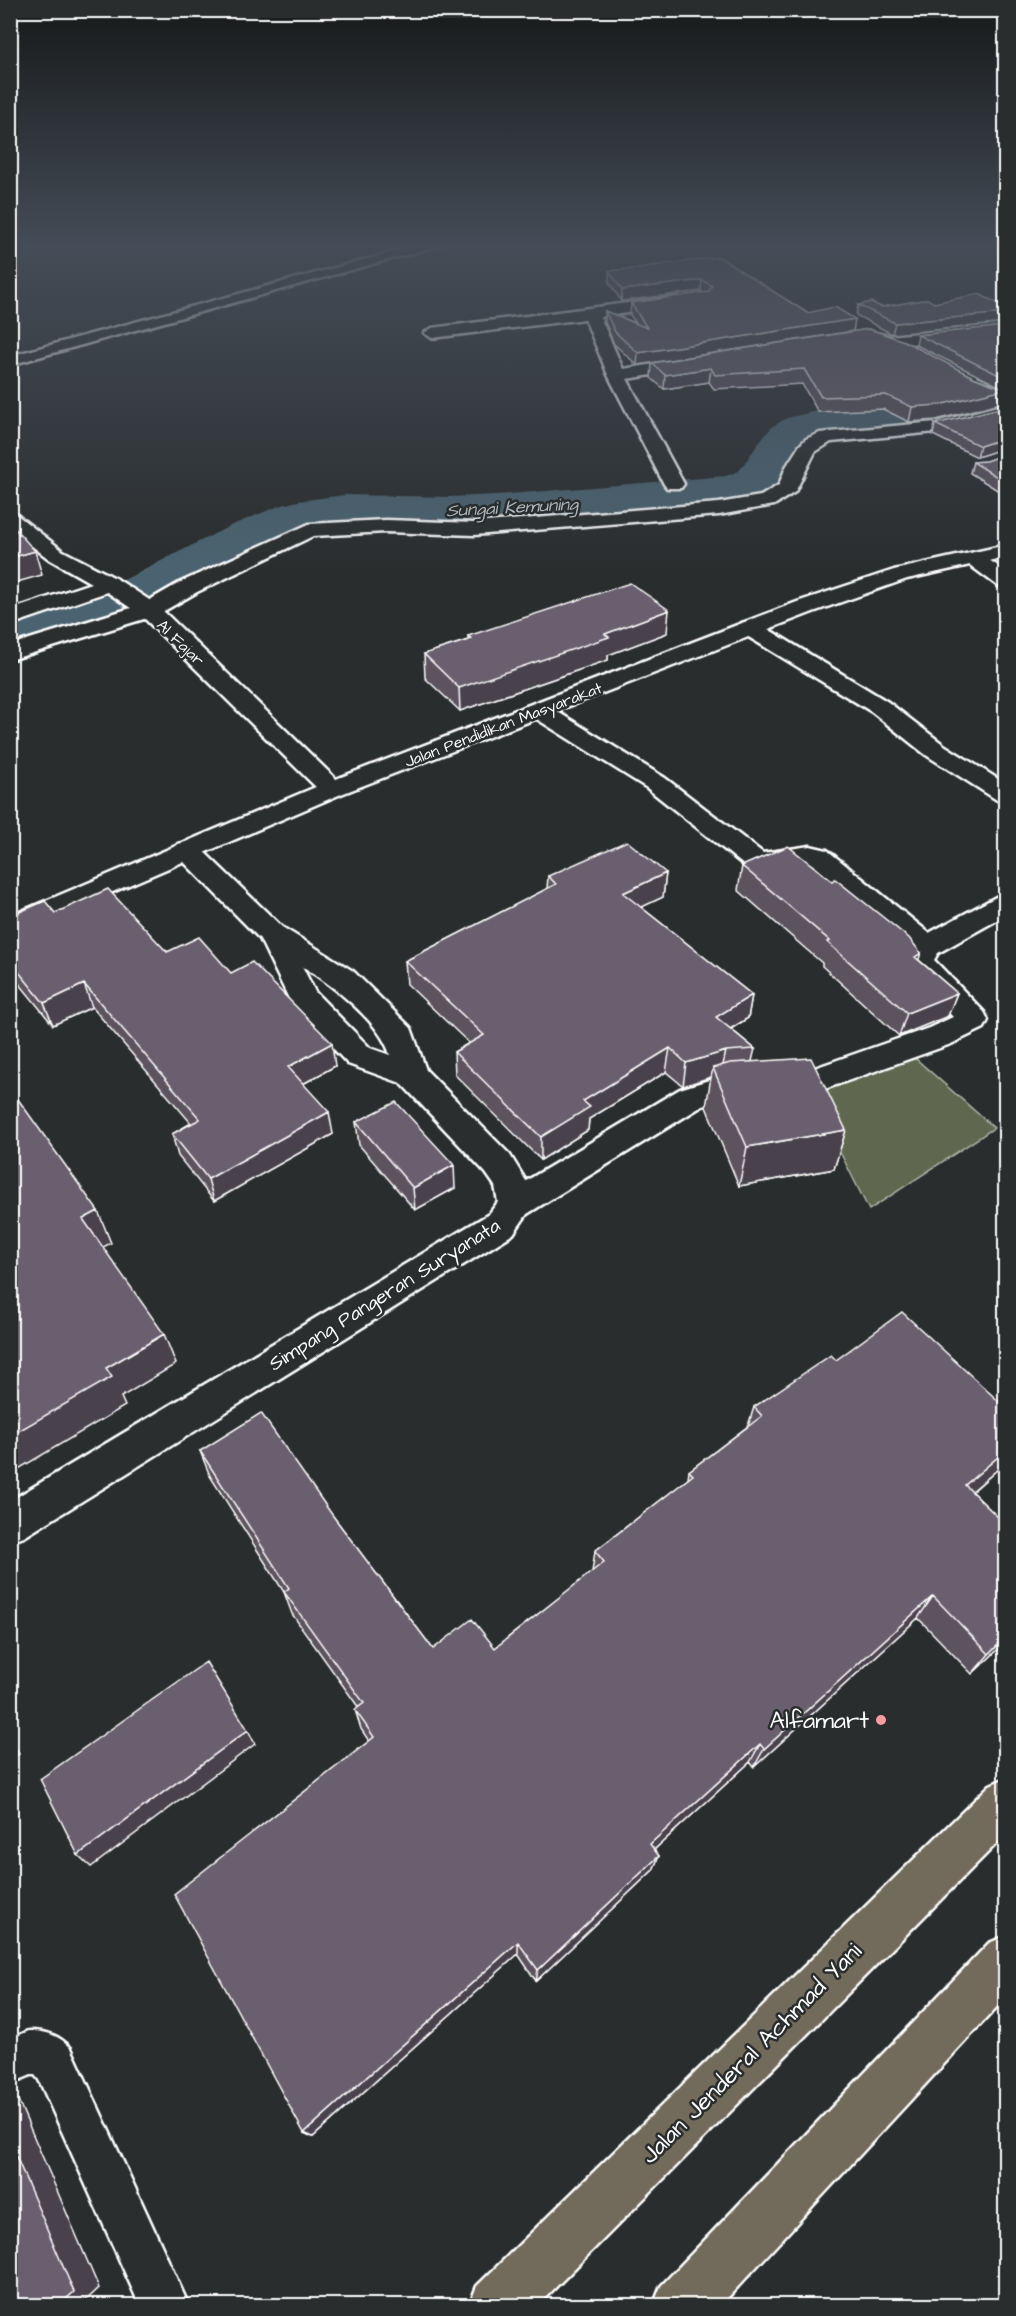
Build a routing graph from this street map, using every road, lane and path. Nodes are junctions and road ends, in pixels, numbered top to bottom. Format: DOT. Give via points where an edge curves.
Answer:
graph roads {
  1 [pos="39,353"];
  2 [pos="608,353"];
  3 [pos="913,353"];
  4 [pos="919,356"];
  5 [pos="710,360"];
  6 [pos="10,361"];
  7 [pos="617,375"];
  8 [pos="1003,400"];
  9 [pos="674,484"];
  10 [pos="10,519"];
  11 [pos="1005,551"];
  12 [pos="974,558"];
  13 [pos="1005,581"];
  14 [pos="113,586"];
  15 [pos="146,609"];
  16 [pos="10,618"];
  17 [pos="750,628"];
  18 [pos="10,652"];
  19 [pos="540,711"];
  20 [pos="332,789"];
  21 [pos="1005,795"];
  22 [pos="187,850"];
  23 [pos="1005,903"];
  24 [pos="10,927"];
  25 [pos="927,947"];
  26 [pos="515,1204"];
  27 [pos="10,1523"];
  28 [pos="1005,1801"];
  29 [pos="1005,1960"];
  30 [pos="10,2062"];
  31 [pos="165,2306"];
  32 [pos="497,2306"];
  33 [pos="681,2306"];
  1 -- 6 [label="lane"];
  2 -- 7 [label="street"];
  3 -- 4 [label="street"];
  5 -- 7 [label="street"];
  7 -- 9 [label="street"];
  8 -- 15 [label="street" via="936,427 826,437 807,449 788,488 766,501 719,509 474,529 386,526 309,530"];
  10 -- 14 [label="street, Al Fajar" via="56,555"];
  11 -- 12 [label="street, Jalan Pendidikan Masyarakat"];
  12 -- 13 [label="street"];
  12 -- 17 [label="street, Jalan Pendidikan Masyarakat" via="901,574"];
  14 -- 15 [label="street, Al Fajar"];
  14 -- 16 [label="street"];
  15 -- 18 [label="street"];
  15 -- 20 [label="street, Al Fajar"];
  17 -- 19 [label="street, Jalan Pendidikan Masyarakat"];
  17 -- 21 [label="street" via="880,707 935,750"];
  19 -- 20 [label="street, Jalan Pendidikan Masyarakat"];
  19 -- 25 [label="street" via="656,783 755,860 768,863 817,854"];
  20 -- 22 [label="street, Jalan Pendidikan Masyarakat"];
  22 -- 24 [label="street, Jalan Pendidikan Masyarakat"];
  22 -- 26 [label="street, Simpang Pangeran Suryanata" via="272,934 343,978 400,1035 412,1075 498,1164 511,1184"];
  23 -- 25 [label="street"];
  25 -- 26 [label="street" via="919,962 974,1020 808,1083 722,1088 691,1097"];
  26 -- 27 [label="street, Simpang Pangeran Suryanata" via="501,1224"];
  28 -- 32 [label="highway, Jalan Jenderal Achmad Yani"];
  29 -- 33 [label="highway"];
  30 -- 31 [label="lane" via="29,2053 44,2053 55,2064"];
}
